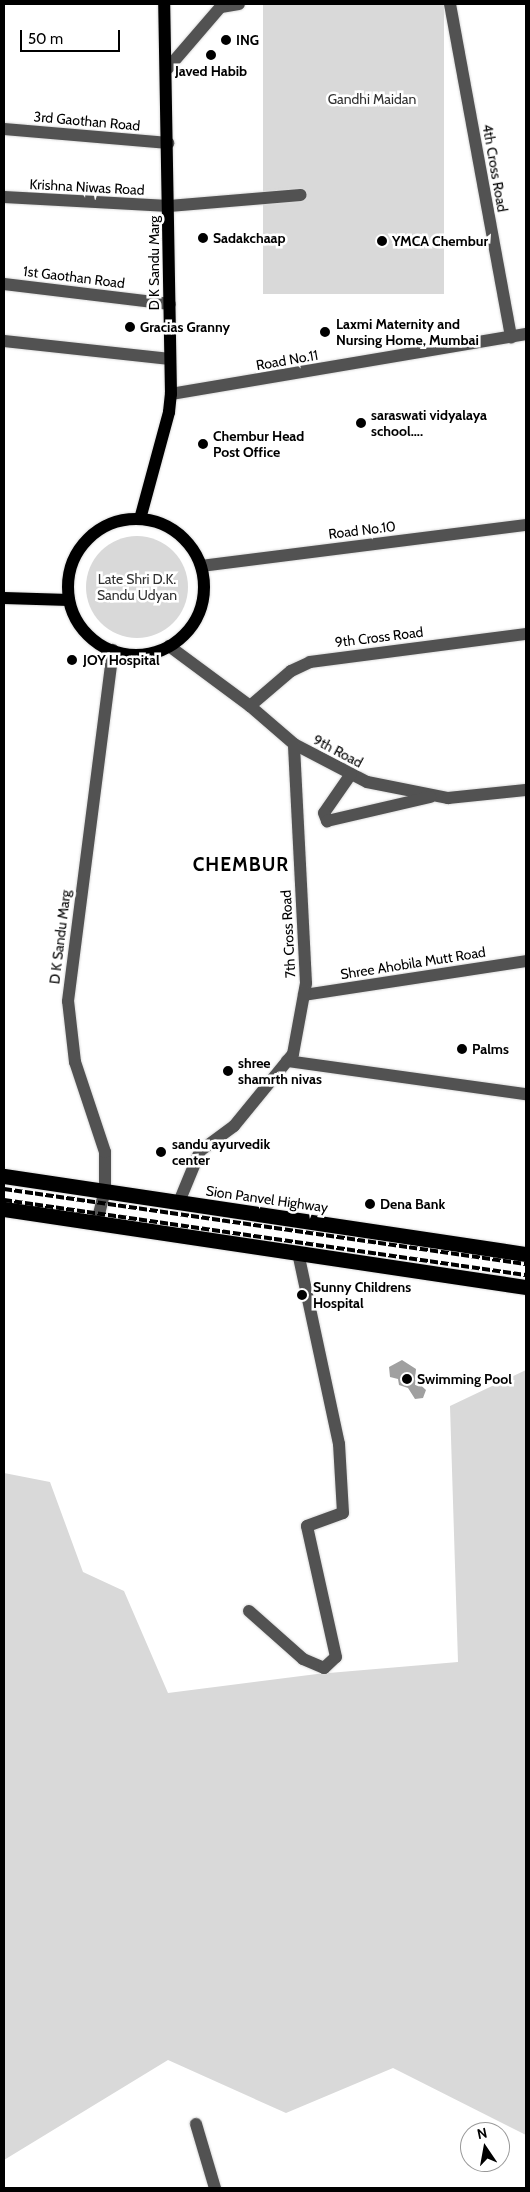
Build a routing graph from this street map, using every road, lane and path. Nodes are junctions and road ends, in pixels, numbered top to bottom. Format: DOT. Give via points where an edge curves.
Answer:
graph roads {
  1 [pos="164,4"];
  2 [pos="239,4"];
  3 [pos="450,4"];
  4 [pos="222,6"];
  5 [pos="168,68"];
  6 [pos="4,129"];
  7 [pos="168,143"];
  8 [pos="301,195"];
  9 [pos="4,197"];
  10 [pos="169,206"];
  11 [pos="4,284"];
  12 [pos="170,304"];
  13 [pos="526,334"];
  14 [pos="511,337"];
  15 [pos="4,341"];
  16 [pos="170,359"];
  17 [pos="170,394"];
  18 [pos="140,519"];
  19 [pos="526,525"];
  20 [pos="201,566"];
  21 [pos="4,598"];
  22 [pos="69,600"];
  23 [pos="526,634"];
  24 [pos="169,646"];
  25 [pos="113,650"];
  26 [pos="250,706"];
  27 [pos="294,744"];
  28 [pos="350,774"];
  29 [pos="526,790"];
  30 [pos="435,795"];
  31 [pos="526,961"];
  32 [pos="304,995"];
  33 [pos="287,1060"];
  34 [pos="526,1094"];
  35 [pos="4,1176"];
  36 [pos="105,1190"];
  37 [pos="179,1202"];
  38 [pos="4,1209"];
  39 [pos="97,1222"];
  40 [pos="298,1253"];
  41 [pos="526,1254"];
  42 [pos="526,1287"];
  43 [pos="249,1610"];
  44 [pos="196,2124"];
  45 [pos="215,2188"];
  1 -- 5 [label="main road, D K Sandu Marg"];
  2 -- 4 [label="street"];
  3 -- 14 [label="street, 4th Cross Road"];
  4 -- 5 [label="street"];
  5 -- 7 [label="main road, D K Sandu Marg"];
  6 -- 7 [label="street, 3rd Gaothan Road"];
  7 -- 10 [label="main road, D K Sandu Marg"];
  8 -- 10 [label="street, Krishna Niwas Road"];
  9 -- 10 [label="street, Krishna Niwas Road"];
  10 -- 12 [label="main road, D K Sandu Marg"];
  11 -- 12 [label="street, 1st Gaothan Road"];
  12 -- 16 [label="main road, D K Sandu Marg"];
  13 -- 14 [label="street, Road No.11"];
  14 -- 17 [label="street, Road No.11"];
  15 -- 16 [label="street"];
  16 -- 17 [label="main road, D K Sandu Marg"];
  17 -- 18 [label="main road, D K Sandu Marg" via="170,412"];
  18 -- 20 [label="main road" via="160,523 178,533 192,548"];
  18 -- 22 [label="main road" via="108,526 85,542 68,580"];
  19 -- 20 [label="street, Road No.10"];
  20 -- 24 [label="main road" via="204,589 200,612 187,632"];
  21 -- 22 [label="main road"];
  22 -- 25 [label="main road" via="84,630"];
  23 -- 26 [label="street, 9th Cross Road" via="310,662 291,671"];
  24 -- 25 [label="main road" via="151,653"];
  24 -- 26 [label="street, 9th Road"];
  25 -- 36 [label="street, D K Sandu Marg" via="68,1000 75,1062 105,1152"];
  26 -- 27 [label="street, 9th Road"];
  27 -- 28 [label="street, 9th Road"];
  27 -- 32 [label="street, 7th Cross Road"];
  28 -- 30 [label="street, 9th Road" via="367,782"];
  28 -- 30 [label="street" via="324,813 327,821"];
  29 -- 30 [label="street, 9th Road" via="448,798"];
  31 -- 32 [label="street, Shree Ahobila Mutt Road"];
  32 -- 33 [label="street, 7th Cross Road" via="293,1054"];
  33 -- 34 [label="street"];
  33 -- 37 [label="street, 7th Cross Road" via="234,1126 200,1151"];
  35 -- 36 [label="highway, Sion Panvel Highway"];
  36 -- 37 [label="highway, Sion Panvel Highway"];
  36 -- 39 [label="street, D K Sandu Marg"];
  37 -- 41 [label="highway, Sion Panvel Highway"];
  38 -- 39 [label="highway"];
  39 -- 40 [label="highway"];
  40 -- 42 [label="highway"];
  40 -- 43 [label="street" via="339,1444 343,1513 307,1526 336,1657 324,1668 303,1658"];
  44 -- 45 [label="street"];
}
